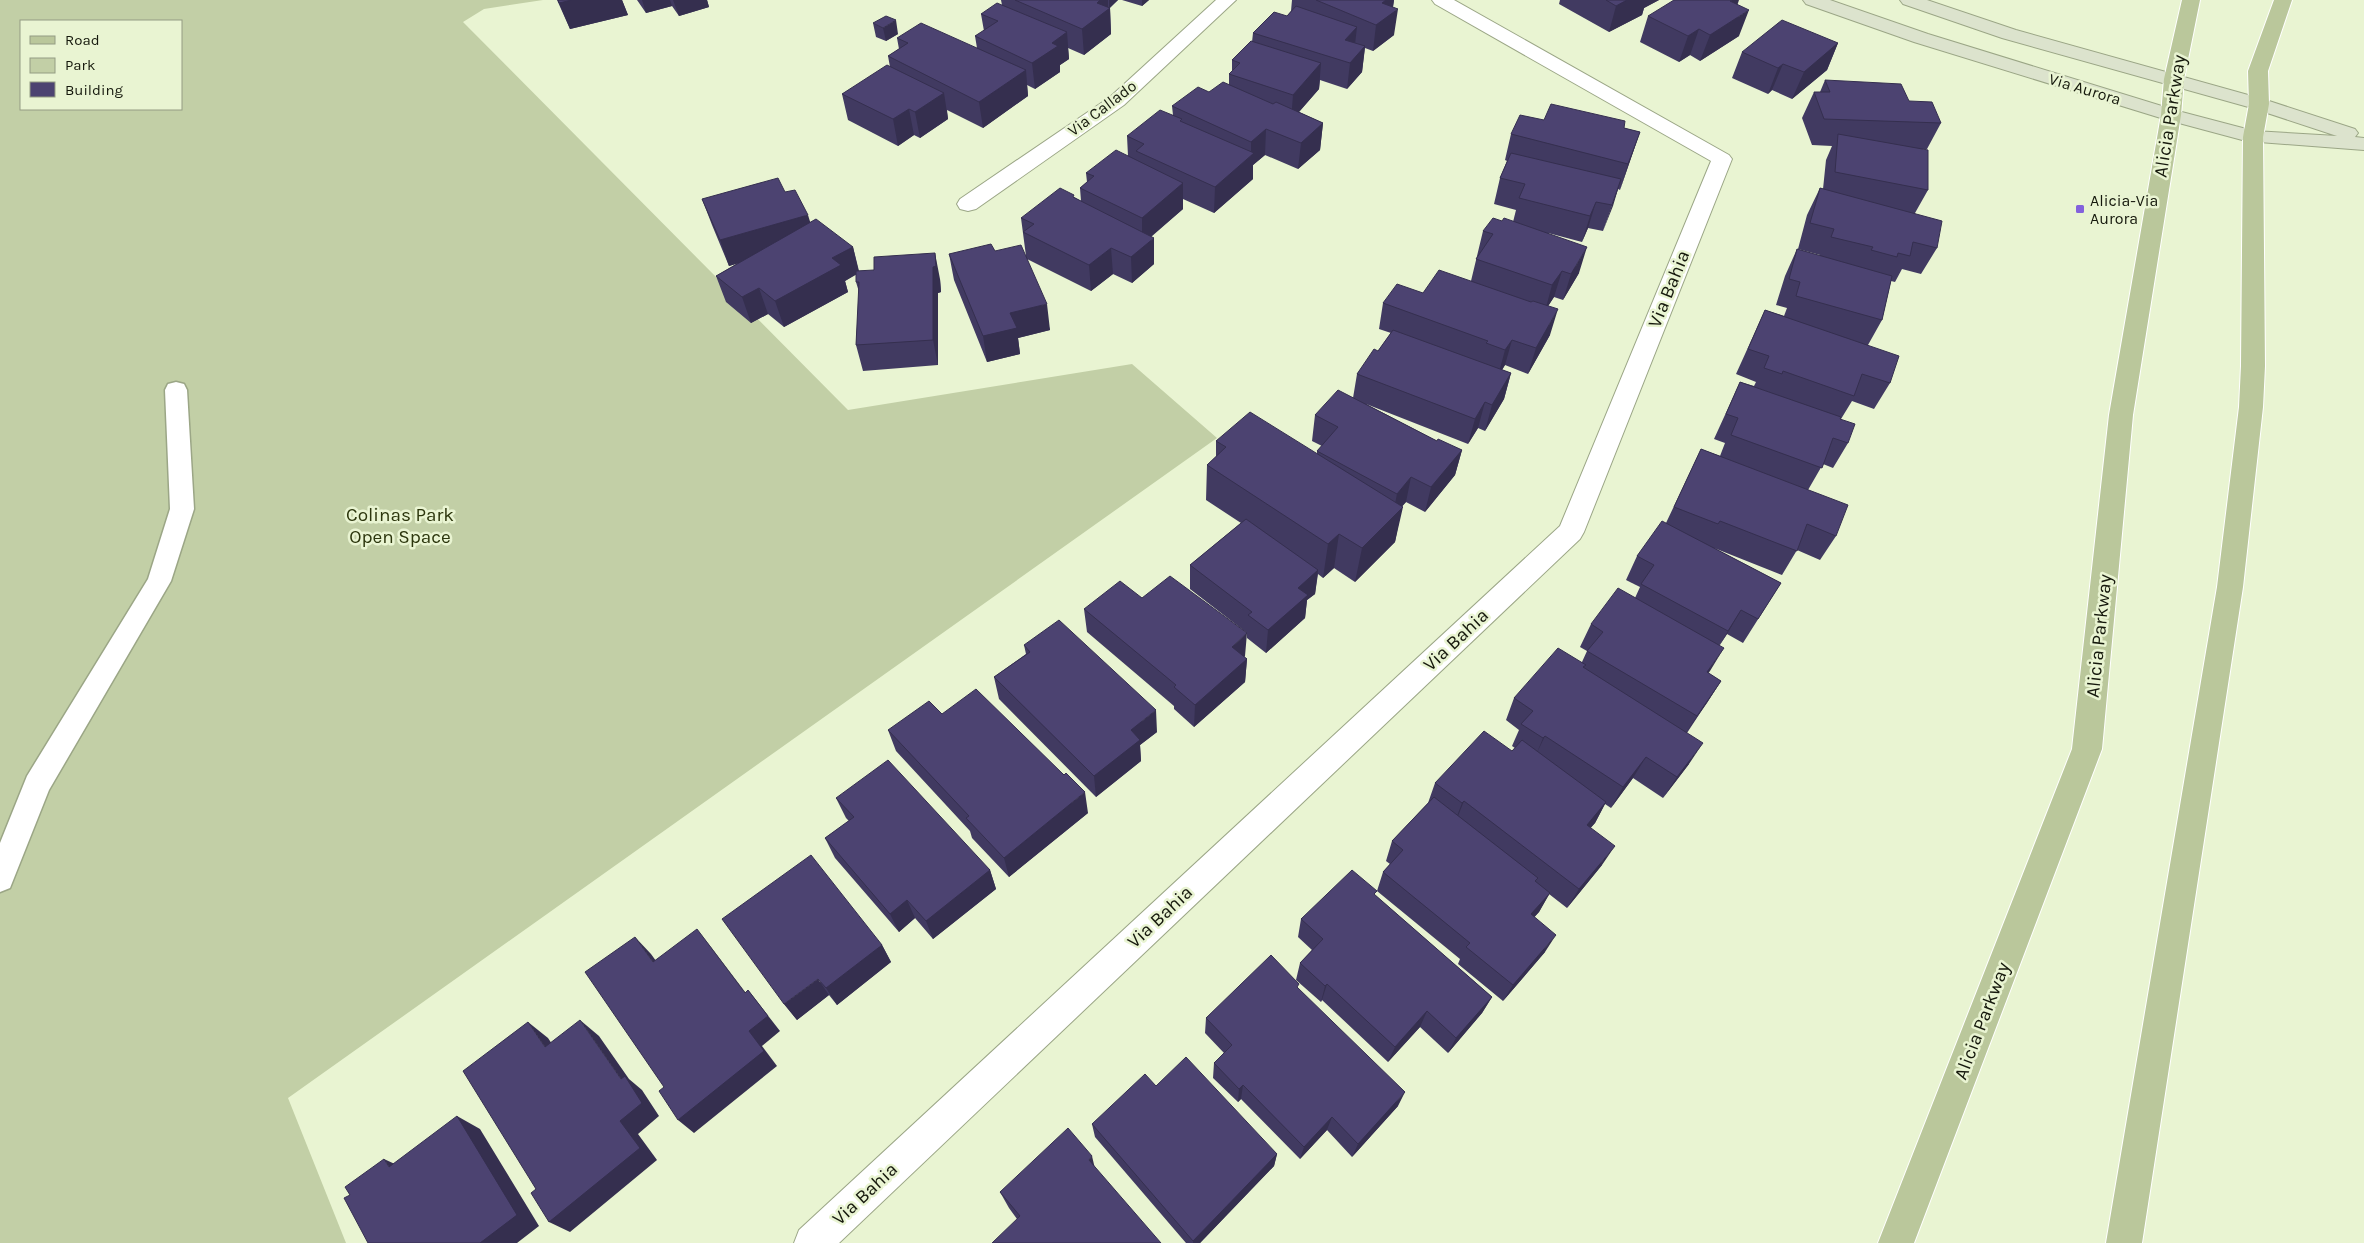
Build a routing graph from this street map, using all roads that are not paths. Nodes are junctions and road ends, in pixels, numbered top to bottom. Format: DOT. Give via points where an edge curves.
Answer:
graph roads {
  1 [pos="1227,0"];
  2 [pos="1441,0"];
  3 [pos="1812,0"];
  4 [pos="1910,0"];
  5 [pos="2191,0"];
  6 [pos="2283,0"];
  7 [pos="2174,79"];
  8 [pos="2259,104"];
  9 [pos="2171,115"];
  10 [pos="2253,138"];
  11 [pos="2364,139"];
  12 [pos="2364,144"];
  13 [pos="968,204"];
  14 [pos="176,390"];
  15 [pos="0,879"];
  16 [pos="812,1243"];
  17 [pos="1896,1243"];
  18 [pos="2124,1243"];
  1 -- 13 [label="street, Via Callado" via="1116,101"];
  2 -- 16 [label="street, Via Bahia" via="1722,159 1570,532"];
  3 -- 9 [label="street, Via Aurora" via="1920,38"];
  4 -- 7 [label="street, Via Aurora" via="2009,34"];
  5 -- 7 [label="main road, Alicia Parkway"];
  6 -- 8 [label="main road" via="2258,71"];
  7 -- 8 [label="street, Via Aurora"];
  7 -- 9 [label="main road, Alicia Parkway"];
  8 -- 10 [label="main road"];
  8 -- 11 [label="street, Via Aurora"];
  9 -- 10 [label="street, Via Aurora"];
  9 -- 17 [label="main road, Alicia Parkway" via="2121,415 2087,749"];
  10 -- 12 [label="street, Via Aurora"];
  10 -- 18 [label="main road" via="2251,406 2230,587"];
  14 -- 15 [label="lane" via="182,509 159,581 37,785"];
}
